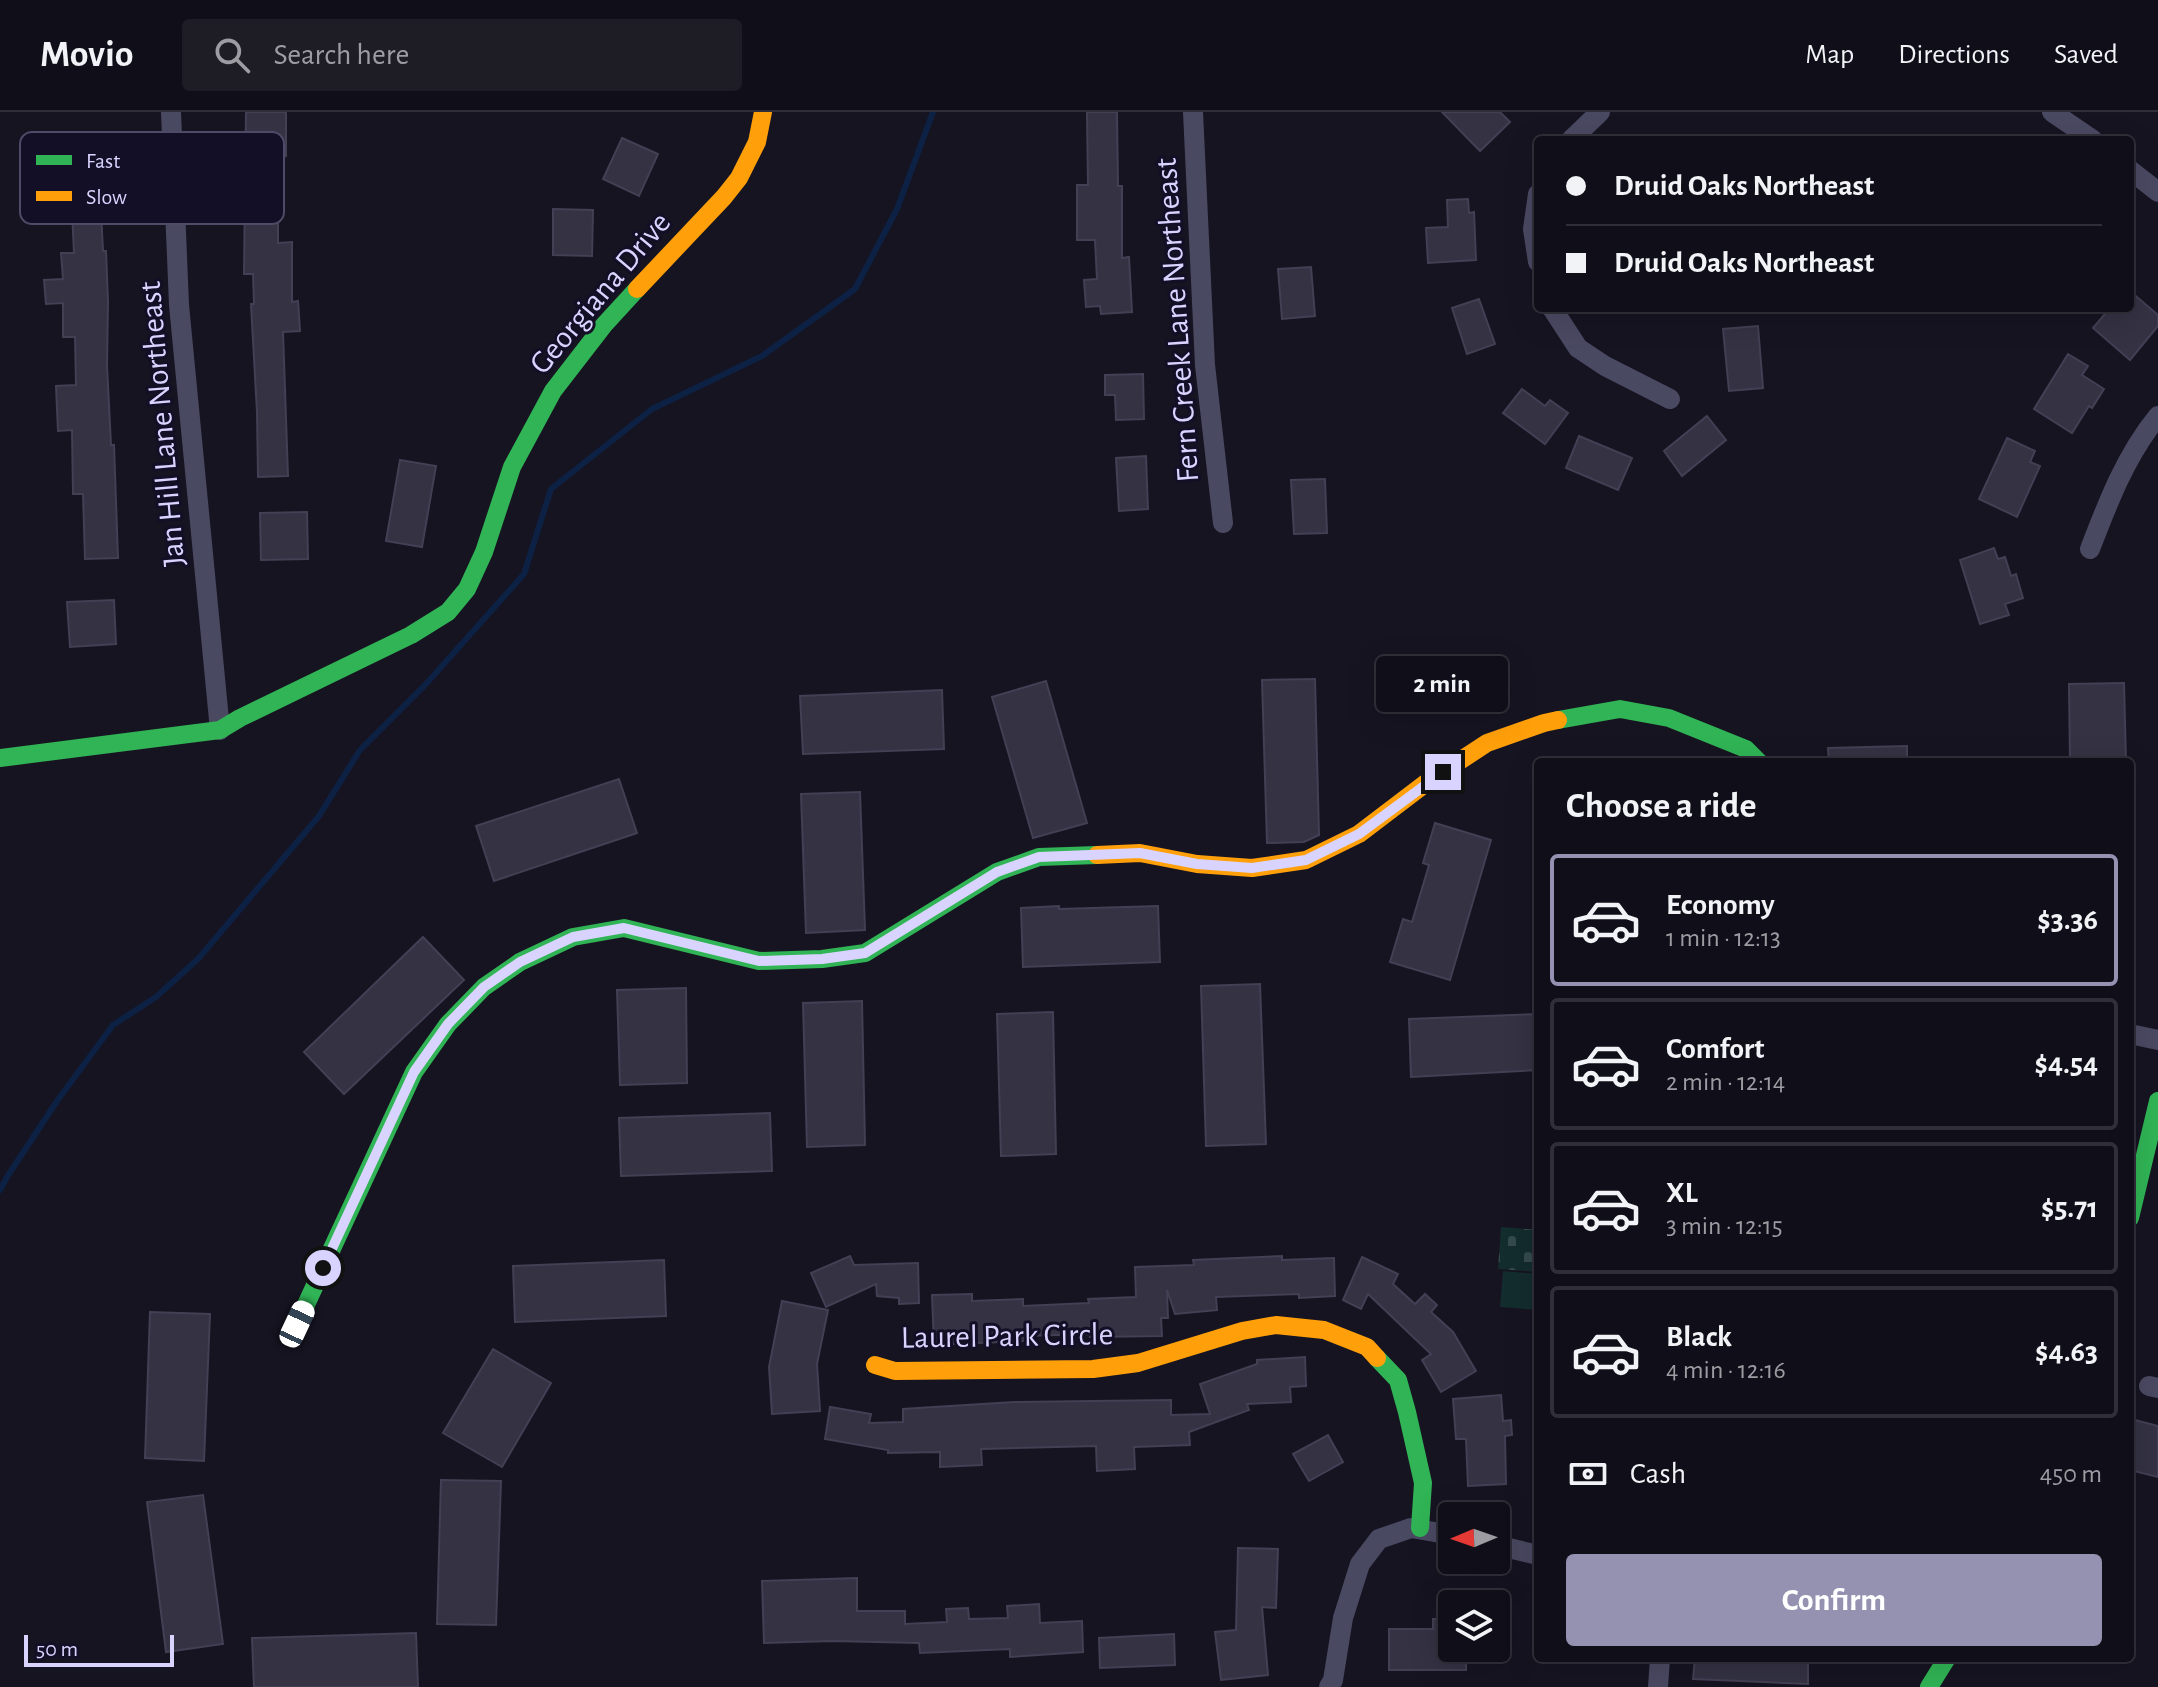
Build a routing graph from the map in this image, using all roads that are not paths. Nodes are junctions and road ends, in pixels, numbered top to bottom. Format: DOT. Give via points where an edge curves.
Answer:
graph roads {
  1 [pos="171,112"];
  2 [pos="763,112"];
  3 [pos="1193,112"];
  4 [pos="1600,112"];
  5 [pos="2052,112"];
  6 [pos="172,132"];
  7 [pos="1575,136"];
  8 [pos="2087,136"];
  9 [pos="2134,173"];
  10 [pos="2158,192"];
  11 [pos="176,224"];
  12 [pos="1555,312"];
  13 [pos="1670,399"];
  14 [pos="2158,416"];
  15 [pos="1223,523"];
  16 [pos="2090,549"];
  17 [pos="220,730"];
  18 [pos="0,758"];
  19 [pos="1755,758"];
  20 [pos="2134,1035"];
  21 [pos="2158,1040"];
  22 [pos="2158,1101"];
  23 [pos="2134,1201"];
  24 [pos="297,1324"];
  25 [pos="875,1365"];
  26 [pos="1420,1528"];
  27 [pos="1438,1532"];
  28 [pos="1510,1548"];
  29 [pos="1534,1554"];
  30 [pos="1660,1662"];
  31 [pos="1945,1662"];
  32 [pos="1329,1687"];
  33 [pos="1658,1687"];
  34 [pos="1929,1687"];
  1 -- 6 [label="street, Jan Hill Lane Northeast"];
  2 -- 17 [label="street, Georgiana Drive" via="757,142 739,178 604,325 553,391 512,467 467,589 448,612"];
  3 -- 15 [label="street, Fern Creek Lane Northeast" via="1205,365"];
  4 -- 7 [label="street"];
  5 -- 8 [label="street"];
  9 -- 10 [label="street"];
  11 -- 17 [label="street, Jan Hill Lane Northeast"];
  12 -- 13 [label="street" via="1578,348"];
  14 -- 16 [label="street" via="2110,494"];
  17 -- 18 [label="street"];
  19 -- 24 [label="street" via="1746,749 1669,718 1620,709 1544,723 1487,743 1359,834 1306,860 1252,868 1140,853 1039,857 997,872 865,953 822,959 759,961 624,928 573,937 520,962 484,987 448,1024 414,1072"];
  20 -- 21 [label="street"];
  22 -- 23 [label="street"];
  25 -- 26 [label="street, Laurel Park Circle" via="895,1371 1093,1369 1138,1363 1276,1325 1324,1330 1367,1347 1398,1380 1423,1483"];
  26 -- 27 [label="street"];
  26 -- 32 [label="street" via="1379,1539 1360,1564"];
  28 -- 29 [label="street"];
  30 -- 33 [label="street"];
  31 -- 34 [label="street"];
}
